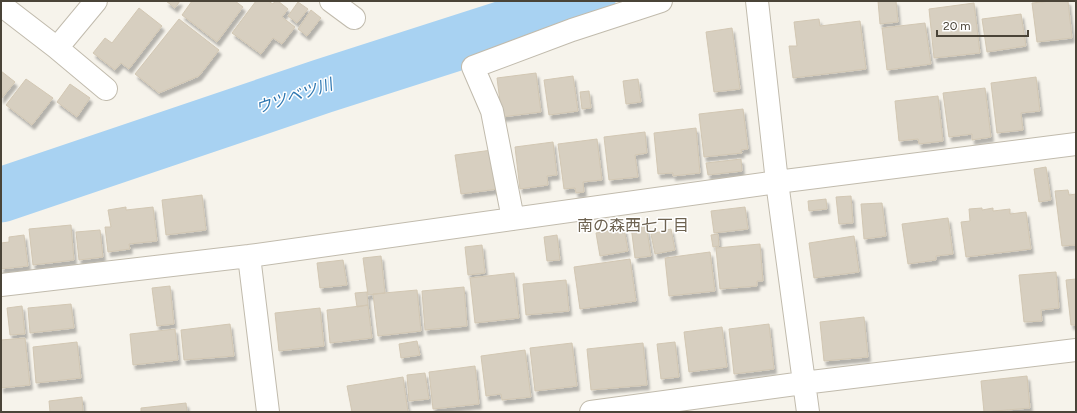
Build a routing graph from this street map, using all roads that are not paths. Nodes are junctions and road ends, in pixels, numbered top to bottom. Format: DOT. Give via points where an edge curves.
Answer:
graph roads {
  1 [pos="96,1"];
  2 [pos="331,1"];
  3 [pos="661,1"];
  4 [pos="757,1"];
  5 [pos="1,5"];
  6 [pos="354,18"];
  7 [pos="57,48"];
  8 [pos="106,89"];
  9 [pos="1076,144"];
  10 [pos="777,182"];
  11 [pos="513,219"];
  12 [pos="249,256"];
  13 [pos="1,285"];
  14 [pos="1076,350"];
  15 [pos="803,383"];
  16 [pos="268,412"];
  17 [pos="591,412"];
  18 [pos="808,412"];
  1 -- 7 [label="street"];
  2 -- 6 [label="street"];
  3 -- 11 [label="street" via="572,30 473,67 492,111"];
  4 -- 10 [label="street"];
  5 -- 7 [label="street"];
  7 -- 8 [label="street"];
  9 -- 10 [label="street"];
  10 -- 11 [label="street"];
  10 -- 15 [label="street"];
  11 -- 12 [label="street"];
  12 -- 13 [label="street"];
  12 -- 16 [label="street"];
  14 -- 15 [label="street"];
  15 -- 17 [label="street"];
  15 -- 18 [label="street"];
}
